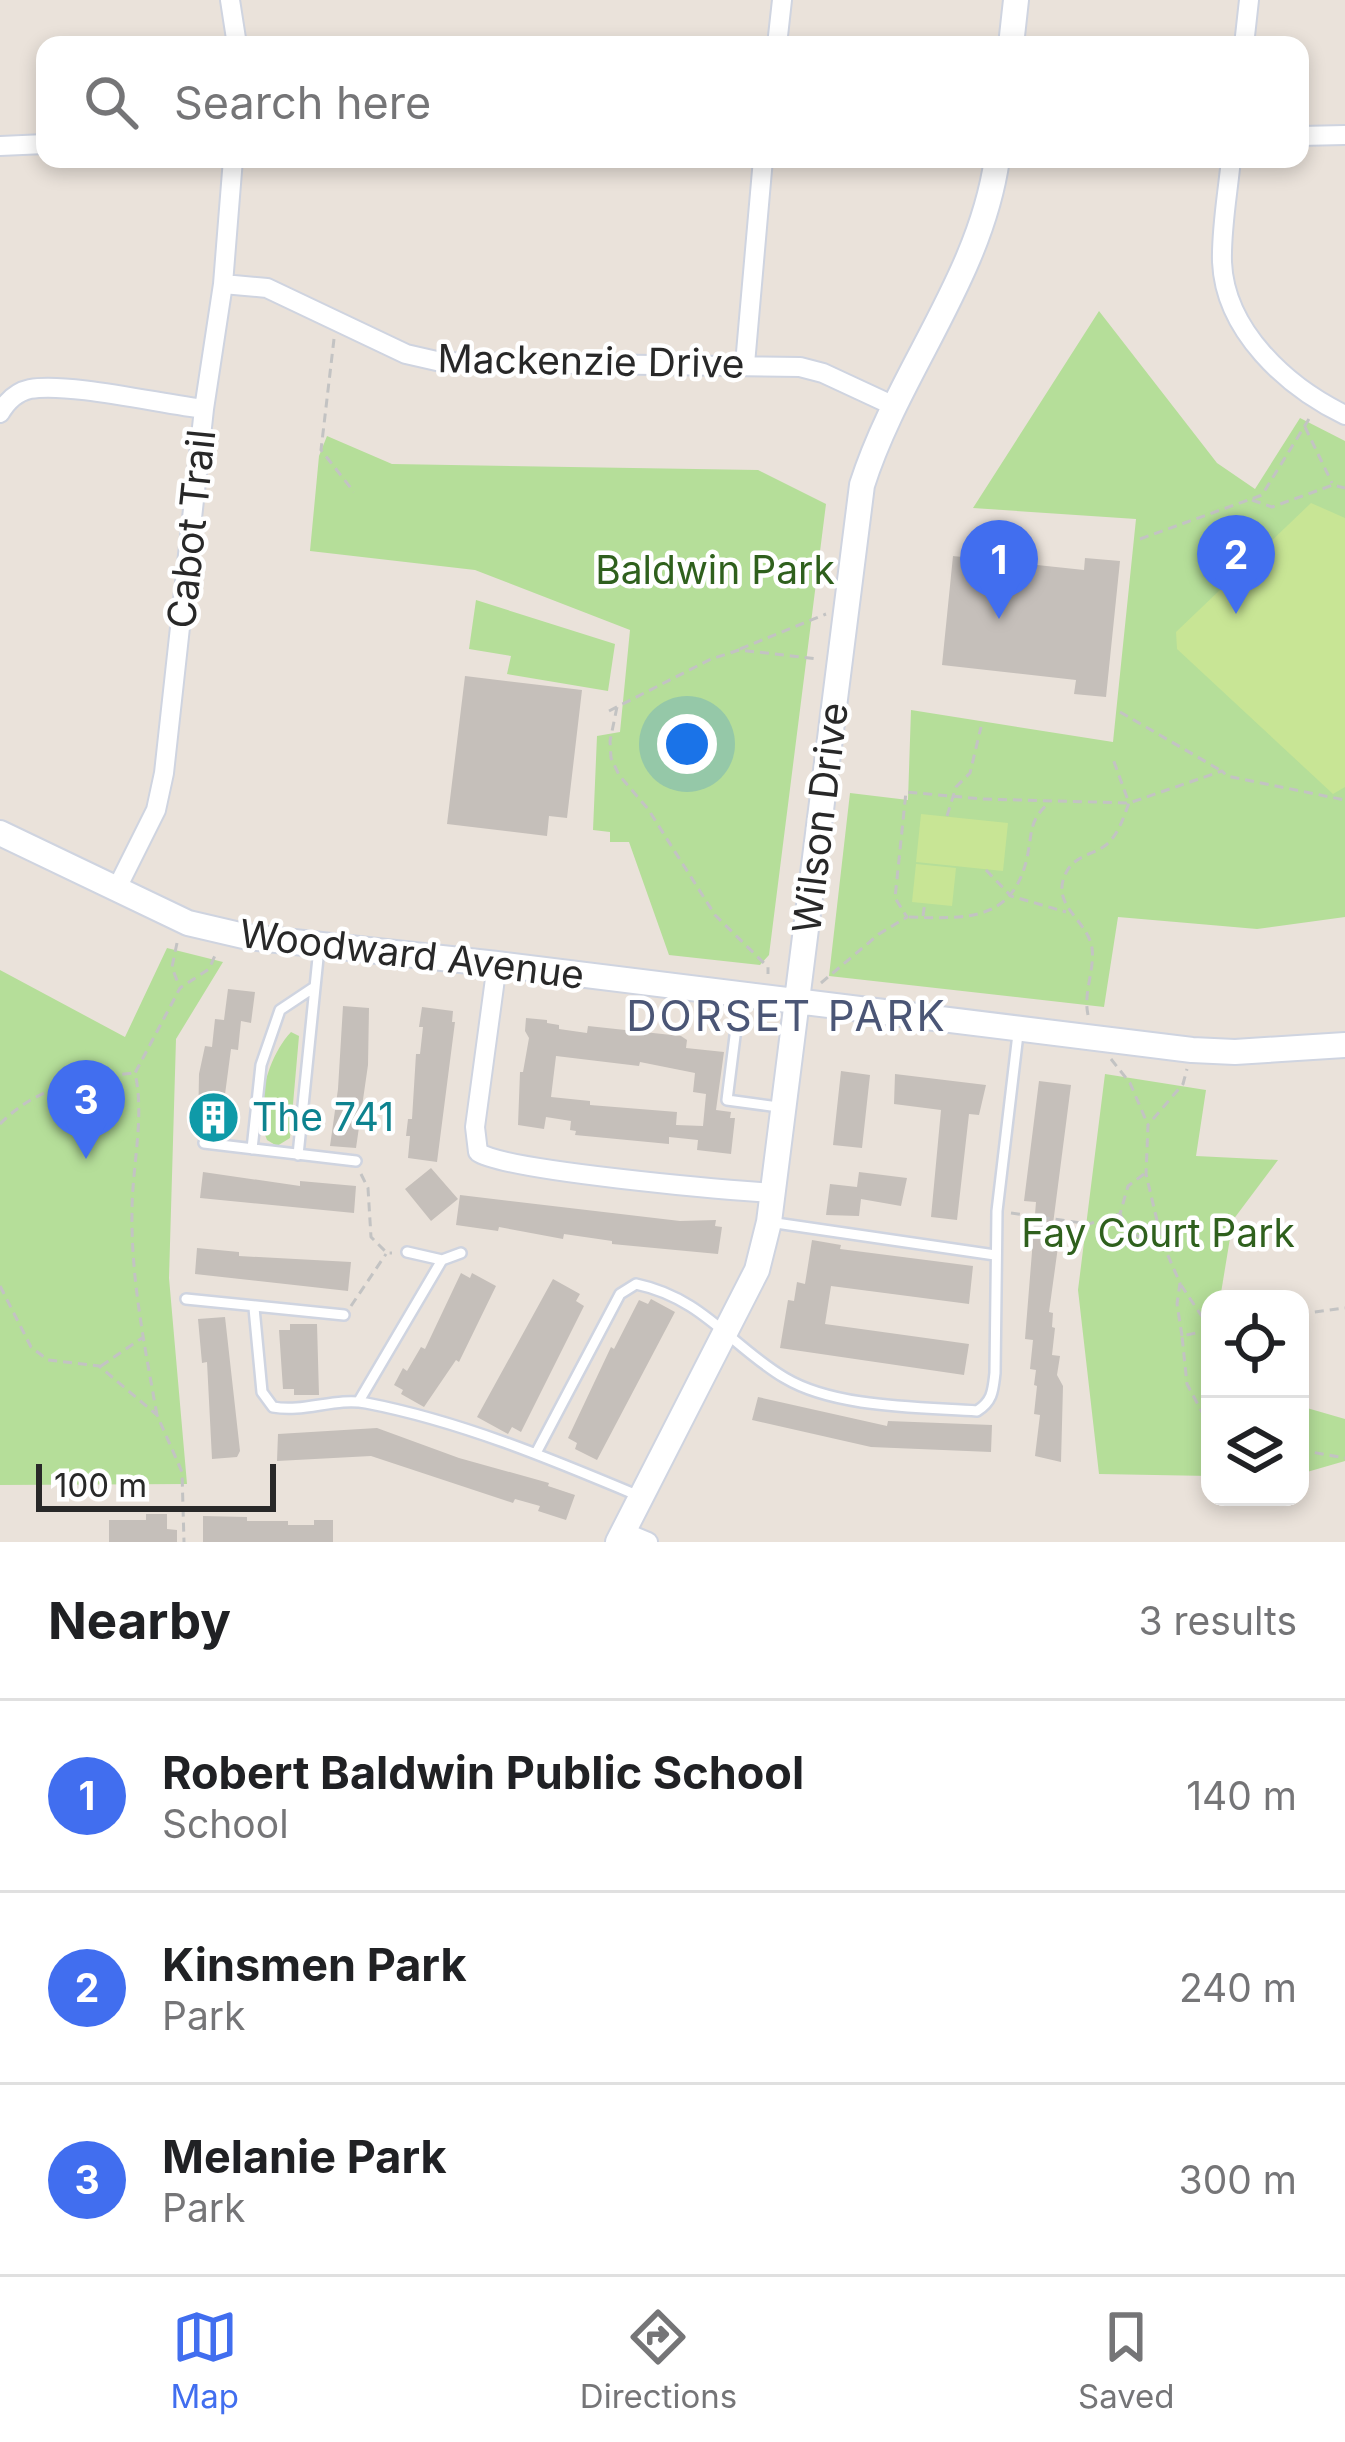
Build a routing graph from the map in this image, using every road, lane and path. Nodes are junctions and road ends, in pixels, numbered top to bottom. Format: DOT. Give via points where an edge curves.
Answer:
graph roads {
  1 [pos="230,0"];
  2 [pos="782,0"];
  3 [pos="1016,0"];
  4 [pos="1249,0"];
  5 [pos="236,36"];
  6 [pos="778,36"];
  7 [pos="1012,36"];
  8 [pos="1245,36"];
  9 [pos="1345,135"];
  10 [pos="1309,136"];
  11 [pos="36,144"];
  12 [pos="0,146"];
  13 [pos="232,168"];
  14 [pos="762,168"];
  15 [pos="995,168"];
  16 [pos="1230,168"];
  17 [pos="224,284"];
  18 [pos="336,320"];
  19 [pos="745,364"];
  20 [pos="1320,403"];
  21 [pos="894,406"];
  22 [pos="204,409"];
  23 [pos="0,412"];
  24 [pos="1345,415"];
  25 [pos="1305,426"];
  26 [pos="1333,485"];
  27 [pos="1345,488"];
  28 [pos="355,491"];
  29 [pos="1251,499"];
  30 [pos="1140,539"];
  31 [pos="846,608"];
  32 [pos="739,650"];
  33 [pos="839,661"];
  34 [pos="617,707"];
  35 [pos="609,711"];
  36 [pos="1120,712"];
  37 [pos="981,727"];
  38 [pos="1112,759"];
  39 [pos="1222,771"];
  40 [pos="952,796"];
  41 [pos="1345,800"];
  42 [pos="1051,801"];
  43 [pos="1129,803"];
  44 [pos="947,816"];
  45 [pos="0,833"];
  46 [pos="1062,857"];
  47 [pos="1071,866"];
  48 [pos="986,870"];
  49 [pos="116,890"];
  50 [pos="1012,896"];
  51 [pos="925,902"];
  52 [pos="1067,912"];
  53 [pos="908,917"];
  54 [pos="923,918"];
  55 [pos="188,923"];
  56 [pos="225,933"];
  57 [pos="319,948"];
  58 [pos="497,964"];
  59 [pos="180,988"];
  60 [pos="313,988"];
  61 [pos="740,995"];
  62 [pos="768,999"];
  63 [pos="796,1003"];
  64 [pos="1018,1028"];
  65 [pos="1093,1037"];
  66 [pos="1345,1046"];
  67 [pos="1192,1050"];
  68 [pos="135,1073"];
  69 [pos="783,1108"];
  70 [pos="0,1124"];
  71 [pos="1148,1125"];
  72 [pos="205,1143"];
  73 [pos="252,1149"];
  74 [pos="298,1155"];
  75 [pos="356,1161"];
  76 [pos="1146,1174"];
  77 [pos="773,1193"];
  78 [pos="998,1210"];
  79 [pos="1120,1214"];
  80 [pos="769,1222"];
  81 [pos="1162,1242"];
  82 [pos="407,1252"];
  83 [pos="461,1252"];
  84 [pos="387,1253"];
  85 [pos="995,1255"];
  86 [pos="442,1260"];
  87 [pos="1180,1283"];
  88 [pos="0,1286"];
  89 [pos="186,1299"];
  90 [pos="1345,1307"];
  91 [pos="254,1308"];
  92 [pos="1309,1313"];
  93 [pos="344,1315"];
  94 [pos="1201,1316"];
  95 [pos="1201,1332"];
  96 [pos="727,1333"];
  97 [pos="143,1336"];
  98 [pos="1182,1336"];
  99 [pos="99,1366"];
  100 [pos="359,1401"];
  101 [pos="1201,1410"];
  102 [pos="157,1415"];
  103 [pos="1309,1452"];
  104 [pos="536,1453"];
  105 [pos="1345,1458"];
  106 [pos="639,1496"];
  107 [pos="630,1539"];
  108 [pos="184,1542"];
  1 -- 5 [label="street"];
  2 -- 6 [label="street"];
  3 -- 7 [label="street"];
  4 -- 8 [label="street"];
  9 -- 10 [label="street"];
  11 -- 12 [label="street"];
  13 -- 17 [label="street, Cabot Trail"];
  14 -- 19 [label="street"];
  15 -- 21 [label="street, Wilson Drive" via="971,254"];
  16 -- 20 [label="street" via="1222,265 1235,309 1267,362"];
  17 -- 18 [label="street, Mackenzie Drive" via="267,288"];
  17 -- 22 [label="street, Cabot Trail"];
  18 -- 19 [label="street, Mackenzie Drive" via="441,362"];
  18 -- 28 [label="path" via="321,450"];
  19 -- 21 [label="street, Mackenzie Drive" via="823,373"];
  20 -- 24 [label="street"];
  20 -- 25 [label="path"];
  21 -- 31 [label="street, Wilson Drive" via="862,485"];
  22 -- 23 [label="street" via="43,389 15,395"];
  22 -- 49 [label="street, Cabot Trail" via="164,773 156,810"];
  25 -- 26 [label="path"];
  25 -- 29 [label="path" via="1262,495"];
  26 -- 27 [label="path"];
  26 -- 29 [label="path" via="1271,507"];
  29 -- 30 [label="path"];
  31 -- 32 [label="path"];
  31 -- 33 [label="street, Wilson Drive"];
  32 -- 33 [label="path"];
  32 -- 34 [label="path"];
  33 -- 63 [label="street, Wilson Drive"];
  34 -- 35 [label="path"];
  34 -- 62 [label="path" via="610,741 619,775 715,915 768,967"];
  36 -- 39 [label="path"];
  37 -- 40 [label="path" via="970,773"];
  38 -- 43 [label="path"];
  39 -- 41 [label="path"];
  39 -- 43 [label="path"];
  40 -- 42 [label="path"];
  40 -- 44 [label="path"];
  40 -- 53 [label="path" via="906,792 895,898"];
  42 -- 43 [label="path"];
  42 -- 50 [label="path" via="1030,826"];
  43 -- 47 [label="path" via="1109,842"];
  45 -- 49 [label="street, Woodward Avenue"];
  46 -- 47 [label="path"];
  47 -- 52 [label="path" via="1061,895"];
  48 -- 50 [label="path"];
  49 -- 55 [label="street, Woodward Avenue"];
  50 -- 52 [label="path"];
  50 -- 54 [label="path" via="965,920"];
  51 -- 54 [label="path"];
  52 -- 65 [label="path" via="1092,948 1086,1004"];
  53 -- 54 [label="path"];
  53 -- 63 [label="path"];
  55 -- 56 [label="street, Woodward Avenue"];
  55 -- 59 [label="path" via="172,967"];
  56 -- 57 [label="street, Woodward Avenue"];
  56 -- 59 [label="path" via="209,969"];
  57 -- 58 [label="street, Woodward Avenue"];
  57 -- 60 [label="lane"];
  58 -- 61 [label="street, Woodward Avenue"];
  58 -- 77 [label="street" via="478,1152"];
  59 -- 68 [label="path"];
  60 -- 73 [label="lane" via="280,1010 261,1065"];
  60 -- 74 [label="lane"];
  61 -- 62 [label="street, Woodward Avenue"];
  61 -- 69 [label="lane" via="727,1100"];
  62 -- 63 [label="street, Woodward Avenue"];
  63 -- 64 [label="street, Woodward Avenue"];
  63 -- 69 [label="street, Wilson Drive"];
  64 -- 65 [label="street, Woodward Avenue"];
  64 -- 78 [label="lane"];
  65 -- 67 [label="street, Woodward Avenue"];
  65 -- 71 [label="path" via="1130,1083"];
  66 -- 67 [label="street, Woodward Avenue"];
  67 -- 71 [label="path" via="1183,1084"];
  68 -- 70 [label="path" via="46,1090"];
  68 -- 97 [label="path" via="141,1097 132,1214"];
  69 -- 77 [label="street, Wilson Drive"];
  71 -- 76 [label="path"];
  72 -- 73 [label="lane"];
  73 -- 74 [label="lane"];
  74 -- 75 [label="lane"];
  75 -- 84 [label="path" via="368,1188 371,1237"];
  76 -- 79 [label="path" via="1128,1186"];
  76 -- 81 [label="path"];
  77 -- 80 [label="street, Wilson Drive"];
  78 -- 79 [label="path" via="1089,1225"];
  78 -- 85 [label="lane"];
  79 -- 81 [label="path" via="1143,1240"];
  80 -- 85 [label="lane"];
  80 -- 96 [label="street, Wilson Drive"];
  81 -- 87 [label="path"];
  82 -- 84 [label="path"];
  82 -- 86 [label="lane"];
  83 -- 86 [label="lane"];
  84 -- 93 [label="path"];
  85 -- 96 [label="lane" via="993,1394 977,1411 829,1396 786,1378"];
  86 -- 100 [label="lane"];
  87 -- 94 [label="path"];
  87 -- 98 [label="path"];
  88 -- 99 [label="path" via="31,1347 48,1360"];
  89 -- 91 [label="lane"];
  90 -- 92 [label="path"];
  91 -- 93 [label="lane"];
  91 -- 100 [label="lane" via="262,1392 273,1407"];
  95 -- 98 [label="path"];
  96 -- 104 [label="lane" via="660,1289 636,1284 620,1294"];
  96 -- 106 [label="street, Wilson Drive"];
  97 -- 99 [label="path"];
  97 -- 102 [label="path"];
  98 -- 101 [label="path" via="1187,1384"];
  99 -- 102 [label="path"];
  100 -- 104 [label="lane"];
  102 -- 108 [label="path" via="182,1472"];
  103 -- 105 [label="path"];
  104 -- 106 [label="lane"];
  106 -- 107 [label="street, Wilson Drive"];
}
